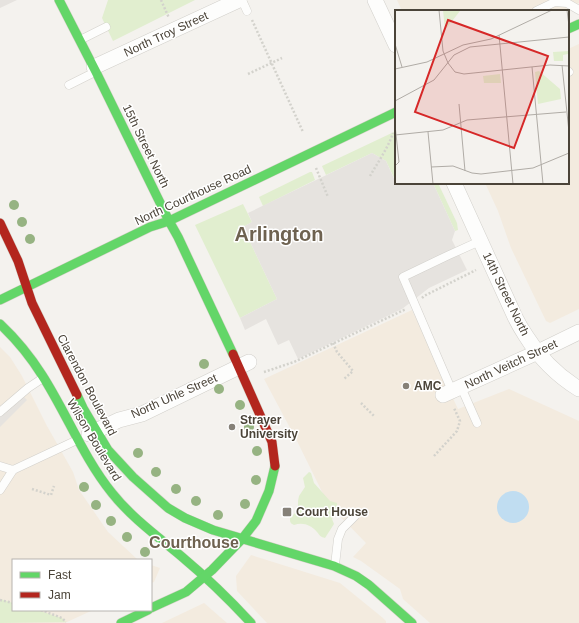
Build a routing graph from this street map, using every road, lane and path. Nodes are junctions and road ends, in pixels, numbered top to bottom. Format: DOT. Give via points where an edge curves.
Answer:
graph roads {
  1 [pos="59,0"];
  2 [pos="161,0"];
  3 [pos="242,0"];
  4 [pos="375,0"];
  5 [pos="243,5"];
  6 [pos="538,10"];
  7 [pos="579,10"];
  8 [pos="169,18"];
  9 [pos="252,20"];
  10 [pos="579,24"];
  11 [pos="106,27"];
  12 [pos="569,29"];
  13 [pos="80,40"];
  14 [pos="395,43"];
  15 [pos="282,58"];
  16 [pos="272,64"];
  17 [pos="95,69"];
  18 [pos="248,74"];
  19 [pos="69,85"];
  20 [pos="395,112"];
  21 [pos="395,128"];
  22 [pos="303,132"];
  23 [pos="315,166"];
  24 [pos="370,176"];
  25 [pos="454,184"];
  26 [pos="328,197"];
  27 [pos="169,221"];
  28 [pos="0,223"];
  29 [pos="480,241"];
  30 [pos="476,270"];
  31 [pos="27,286"];
  32 [pos="0,300"];
  33 [pos="415,305"];
  34 [pos="0,324"];
  35 [pos="579,332"];
  36 [pos="333,343"];
  37 [pos="538,352"];
  38 [pos="244,364"];
  39 [pos="264,372"];
  40 [pos="44,378"];
  41 [pos="344,379"];
  42 [pos="579,389"];
  43 [pos="452,391"];
  44 [pos="361,403"];
  45 [pos="454,408"];
  46 [pos="0,412"];
  47 [pos="375,417"];
  48 [pos="477,423"];
  49 [pos="96,431"];
  50 [pos="78,440"];
  51 [pos="434,456"];
  52 [pos="0,466"];
  53 [pos="13,470"];
  54 [pos="54,486"];
  55 [pos="32,489"];
  56 [pos="0,490"];
  57 [pos="355,516"];
  58 [pos="242,539"];
  59 [pos="334,566"];
  60 [pos="204,577"];
  61 [pos="0,600"];
  62 [pos="12,603"];
  63 [pos="152,608"];
  64 [pos="44,611"];
  65 [pos="146,611"];
  66 [pos="66,622"];
  67 [pos="121,623"];
  68 [pos="251,623"];
  69 [pos="412,623"];
  1 -- 13 [label="main road, 15th Street North"];
  2 -- 8 [label="path"];
  3 -- 5 [label="lane"];
  4 -- 14 [label="street"];
  5 -- 17 [label="street, North Troy Street"];
  6 -- 7 [label="lane" via="555,2 567,2"];
  9 -- 16 [label="path"];
  10 -- 12 [label="main road"];
  11 -- 13 [label="lane"];
  13 -- 17 [label="main road, 15th Street North"];
  15 -- 16 [label="path"];
  16 -- 18 [label="path"];
  16 -- 22 [label="path"];
  17 -- 19 [label="lane"];
  17 -- 27 [label="main road, 15th Street North"];
  20 -- 27 [label="main road, North Courthouse Road"];
  21 -- 24 [label="path" via="389,144"];
  23 -- 26 [label="path"];
  25 -- 29 [label="street, 14th Street North"];
  27 -- 31 [label="main road, North Courthouse Road" via="150,227"];
  27 -- 38 [label="main road, 15th Street North"];
  28 -- 31 [label="main road, Clarendon Boulevard"];
  29 -- 33 [label="lane" via="403,278"];
  29 -- 37 [label="street, 14th Street North" via="515,317"];
  30 -- 33 [label="path" via="424,296"];
  31 -- 32 [label="main road, North Courthouse Road"];
  31 -- 49 [label="main road, Clarendon Boulevard" via="32,303"];
  33 -- 36 [label="path"];
  33 -- 43 [label="lane"];
  34 -- 40 [label="main road, Wilson Boulevard" via="23,348"];
  35 -- 37 [label="street, North Veitch Street"];
  36 -- 39 [label="path" via="294,362"];
  36 -- 41 [label="path" via="353,371"];
  37 -- 42 [label="street, 14th Street North" via="566,381"];
  37 -- 43 [label="street, North Veitch Street"];
  38 -- 49 [label="street, North Uhle Street" via="142,414 118,420"];
  38 -- 58 [label="main road, 15th Street North" via="272,442 275,468 269,491 256,521"];
  40 -- 46 [label="lane"];
  40 -- 50 [label="main road, Wilson Boulevard"];
  43 -- 48 [label="lane"];
  44 -- 47 [label="path"];
  45 -- 51 [label="path" via="460,421 457,431"];
  49 -- 50 [label="street, North Uhle Street"];
  49 -- 58 [label="main road, Clarendon Boulevard" via="118,462 168,508 213,530"];
  50 -- 53 [label="lane"];
  50 -- 60 [label="main road, Wilson Boulevard" via="99,475 127,510"];
  52 -- 53 [label="lane"];
  53 -- 56 [label="lane"];
  54 -- 55 [label="path" via="52,495"];
  57 -- 59 [label="lane" via="342,529"];
  58 -- 59 [label="main road, Clarendon Boulevard"];
  58 -- 60 [label="main road"];
  59 -- 69 [label="main road, Clarendon Boulevard" via="362,580"];
  60 -- 63 [label="main road" via="186,592"];
  60 -- 68 [label="main road, Wilson Boulevard"];
  61 -- 62 [label="path"];
  64 -- 66 [label="path"];
  65 -- 67 [label="main road"];
}
